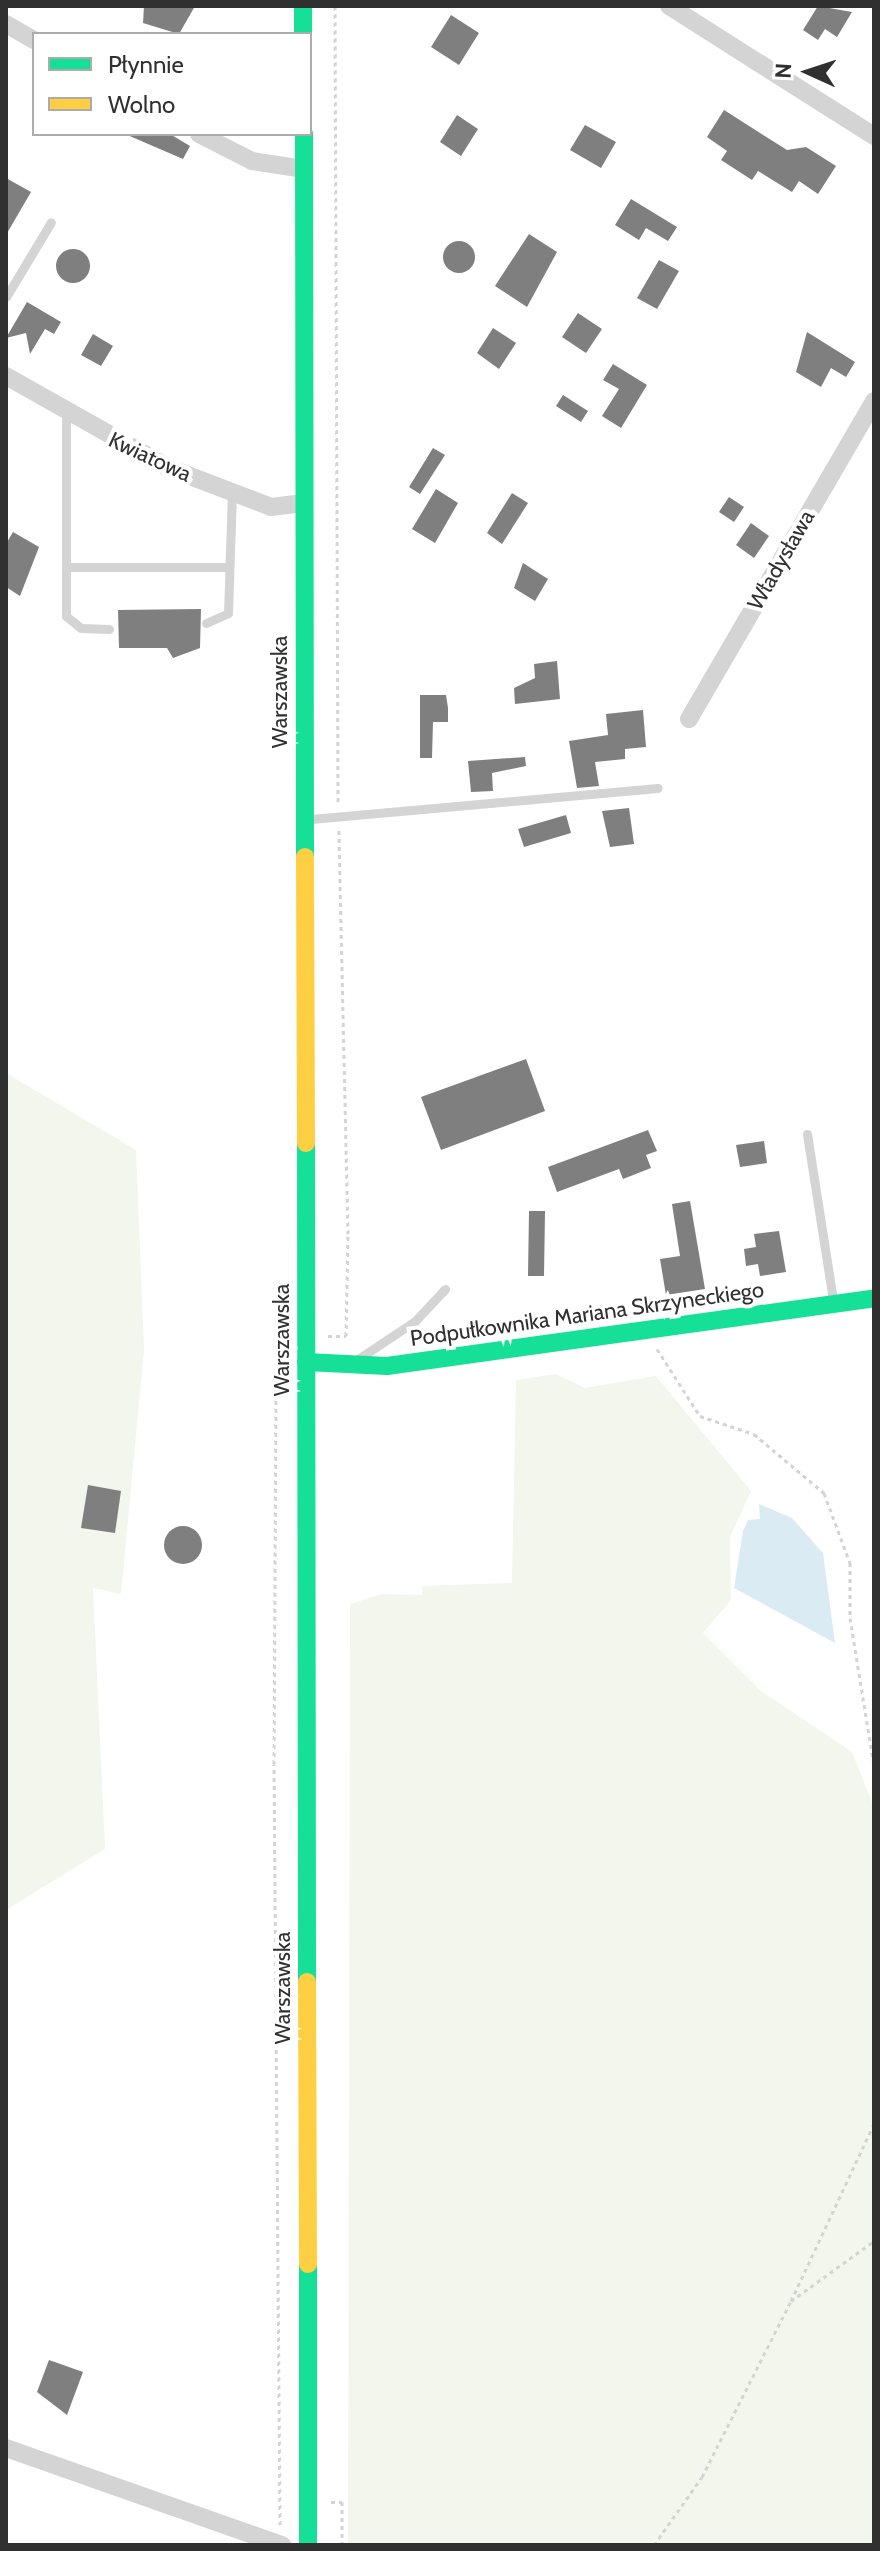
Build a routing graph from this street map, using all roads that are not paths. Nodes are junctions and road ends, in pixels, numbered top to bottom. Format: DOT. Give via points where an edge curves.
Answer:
graph roads {
  1 [pos="303,6"];
  2 [pos="669,6"];
  3 [pos="6,24"];
  4 [pos="303,32"];
  5 [pos="32,39"];
  6 [pos="203,136"];
  7 [pos="304,136"];
  8 [pos="874,136"];
  9 [pos="304,169"];
  10 [pos="51,222"];
  11 [pos="6,297"];
  12 [pos="6,376"];
  13 [pos="874,401"];
  14 [pos="66,412"];
  15 [pos="232,493"];
  16 [pos="304,503"];
  17 [pos="66,567"];
  18 [pos="227,567"];
  19 [pos="206,623"];
  20 [pos="109,629"];
  21 [pos="689,719"];
  22 [pos="658,788"];
  23 [pos="304,818"];
  24 [pos="807,1134"];
  25 [pos="445,1289"];
  26 [pos="874,1298"];
  27 [pos="834,1304"];
  28 [pos="357,1360"];
  29 [pos="306,1362"];
  30 [pos="6,2448"];
  31 [pos="281,2541"];
  32 [pos="308,2545"];
  1 -- 4 [label="main road"];
  2 -- 8 [label="street"];
  3 -- 5 [label="street"];
  6 -- 9 [label="street" via="252,161"];
  7 -- 9 [label="main road, Warszawska"];
  9 -- 16 [label="main road, Warszawska"];
  10 -- 11 [label="lane"];
  12 -- 14 [label="street, Kwiatowa"];
  13 -- 21 [label="street, Władysława"];
  14 -- 15 [label="street, Kwiatowa"];
  14 -- 17 [label="lane"];
  15 -- 16 [label="street, Kwiatowa" via="285,509"];
  15 -- 18 [label="lane"];
  16 -- 23 [label="main road, Warszawska"];
  17 -- 18 [label="lane"];
  17 -- 20 [label="lane" via="66,616 81,628"];
  18 -- 19 [label="lane" via="228,613"];
  22 -- 23 [label="lane" via="338,820"];
  23 -- 29 [label="main road, Warszawska"];
  24 -- 27 [label="lane"];
  25 -- 28 [label="lane" via="415,1321"];
  26 -- 27 [label="main road, Podpułkownika Mariana Skrzyneckiego"];
  27 -- 28 [label="main road, Podpułkownika Mariana Skrzyneckiego" via="387,1366"];
  28 -- 29 [label="main road, Podpułkownika Mariana Skrzyneckiego"];
  29 -- 32 [label="main road, Warszawska"];
  30 -- 31 [label="street"];
}
